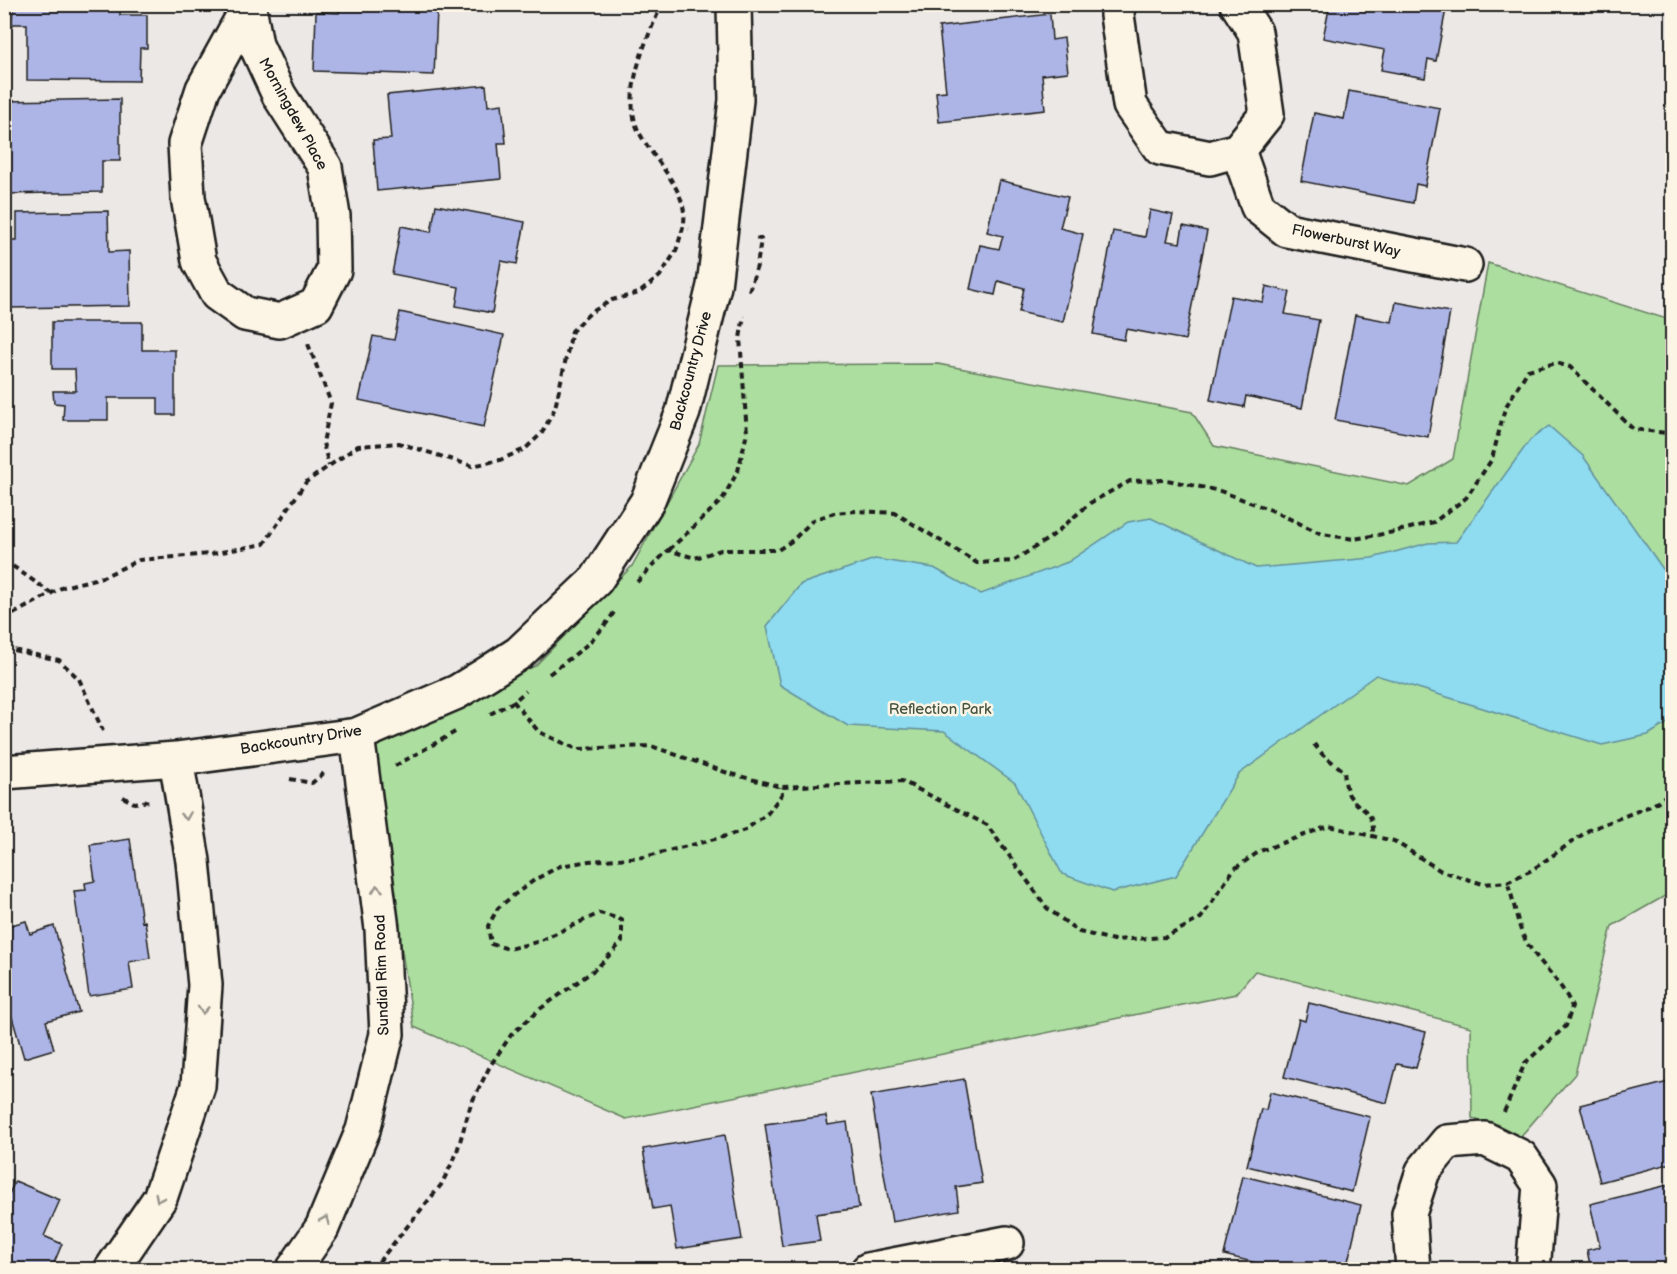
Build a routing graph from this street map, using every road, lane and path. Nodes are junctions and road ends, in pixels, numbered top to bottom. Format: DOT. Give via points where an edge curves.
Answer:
graph roads {
  1 [pos="662,4"];
  2 [pos="734,4"];
  3 [pos="1118,4"];
  4 [pos="1237,4"];
  5 [pos="250,6"];
  6 [pos="1238,150"];
  7 [pos="683,228"];
  8 [pos="720,234"];
  9 [pos="1465,265"];
  10 [pos="746,298"];
  11 [pos="745,308"];
  12 [pos="297,313"];
  13 [pos="1672,439"];
  14 [pos="329,466"];
  15 [pos="669,550"];
  16 [pos="4,560"];
  17 [pos="634,585"];
  18 [pos="51,593"];
  19 [pos="622,600"];
  20 [pos="4,619"];
  21 [pos="4,648"];
  22 [pos="488,673"];
  23 [pos="541,680"];
  24 [pos="532,686"];
  25 [pos="513,702"];
  26 [pos="483,717"];
  27 [pos="463,728"];
  28 [pos="357,735"];
  29 [pos="1314,744"];
  30 [pos="176,759"];
  31 [pos="111,765"];
  32 [pos="362,771"];
  33 [pos="4,772"];
  34 [pos="281,778"];
  35 [pos="781,787"];
  36 [pos="1672,791"];
  37 [pos="182,792"];
  38 [pos="1373,836"];
  39 [pos="1507,882"];
  40 [pos="1493,1142"];
  41 [pos="1008,1244"];
  42 [pos="111,1269"];
  43 [pos="293,1269"];
  44 [pos="372,1269"];
  45 [pos="868,1269"];
  46 [pos="1413,1269"];
  47 [pos="1533,1269"];
  1 -- 7 [label="path" via="638,62 634,103 637,128 677,190 686,218"];
  2 -- 8 [label="street, Backcountry Drive" via="736,100"];
  3 -- 6 [label="street" via="1130,105 1160,148 1210,158"];
  4 -- 6 [label="street" via="1255,32 1267,114"];
  5 -- 12 [label="street, Morningdew Place" via="256,45 279,95 325,167 330,196 334,270 316,305"];
  5 -- 12 [label="street, Morningdew Place" via="203,89 185,144 188,197 199,261 217,294 244,314 280,321"];
  6 -- 9 [label="street, Flowerburst Way" via="1258,207 1287,230"];
  7 -- 8 [label="path"];
  7 -- 14 [label="path" via="676,251 660,276 639,293 612,300 590,313 572,331 555,408 542,433 525,448 500,460 472,466 399,444 358,446"];
  8 -- 10 [label="path" via="761,239"];
  8 -- 22 [label="street, Backcountry Drive" via="714,286 683,412 647,502 597,580 519,653"];
  11 -- 15 [label="path" via="740,338 747,433 738,471 722,500"];
  12 -- 14 [label="path" via="331,403 323,443"];
  13 -- 15 [label="path" via="1666,433 1633,429 1570,367 1556,363 1528,370 1505,408 1492,459 1466,498 1434,522 1394,532 1354,539 1322,534 1220,491 1149,480 1130,481 1090,503 1051,537 1013,561 977,563 895,513 857,511 813,520 778,550 721,550 695,558"];
  14 -- 18 [label="path" via="306,482 264,544 211,554 139,560 103,577"];
  15 -- 17 [label="path"];
  16 -- 18 [label="path"];
  18 -- 20 [label="path"];
  19 -- 23 [label="path" via="606,626 583,651"];
  21 -- 31 [label="path" via="59,660 78,679 108,744"];
  22 -- 25 [label="path"];
  22 -- 28 [label="street, Backcountry Drive" via="458,692"];
  24 -- 25 [label="path"];
  25 -- 26 [label="path"];
  25 -- 35 [label="path" via="539,732 577,749 651,746"];
  27 -- 32 [label="path" via="393,767"];
  28 -- 30 [label="street, Backcountry Drive"];
  28 -- 32 [label="street, Sundial Rim Road"];
  29 -- 38 [label="path" via="1344,771 1348,793 1374,822"];
  30 -- 31 [label="street, Backcountry Drive"];
  30 -- 37 [label="street"];
  31 -- 33 [label="street, Backcountry Drive"];
  31 -- 37 [label="path" via="117,793 134,803"];
  32 -- 34 [label="path" via="327,771 312,783"];
  43 -- 32 [label="street, Sundial Rim Road, one-way" via="322,1228 363,1130 387,1034 382,929"];
  35 -- 38 [label="path" via="902,781 987,825 1047,908 1078,932 1114,940 1166,937 1202,918 1234,869 1289,838 1329,826"];
  35 -- 44 [label="path" via="782,794 767,814 745,830 644,857 560,866 498,909 488,926 491,944 509,949 537,942 600,913 622,920 622,942 597,968 511,1035 471,1104 456,1155 441,1185"];
  36 -- 39 [label="path" via="1653,805 1589,830 1532,870"];
  37 -- 42 [label="street, one-way" via="205,985 198,1086 160,1198"];
  38 -- 39 [label="path" via="1394,841 1441,871 1483,884"];
  39 -- 40 [label="path" via="1527,943 1558,980 1572,1007 1566,1026 1525,1063"];
  40 -- 46 [label="street" via="1447,1142 1423,1171 1409,1214"];
  40 -- 47 [label="street" via="1521,1157 1540,1185"];
  41 -- 45 [label="street"];
}
